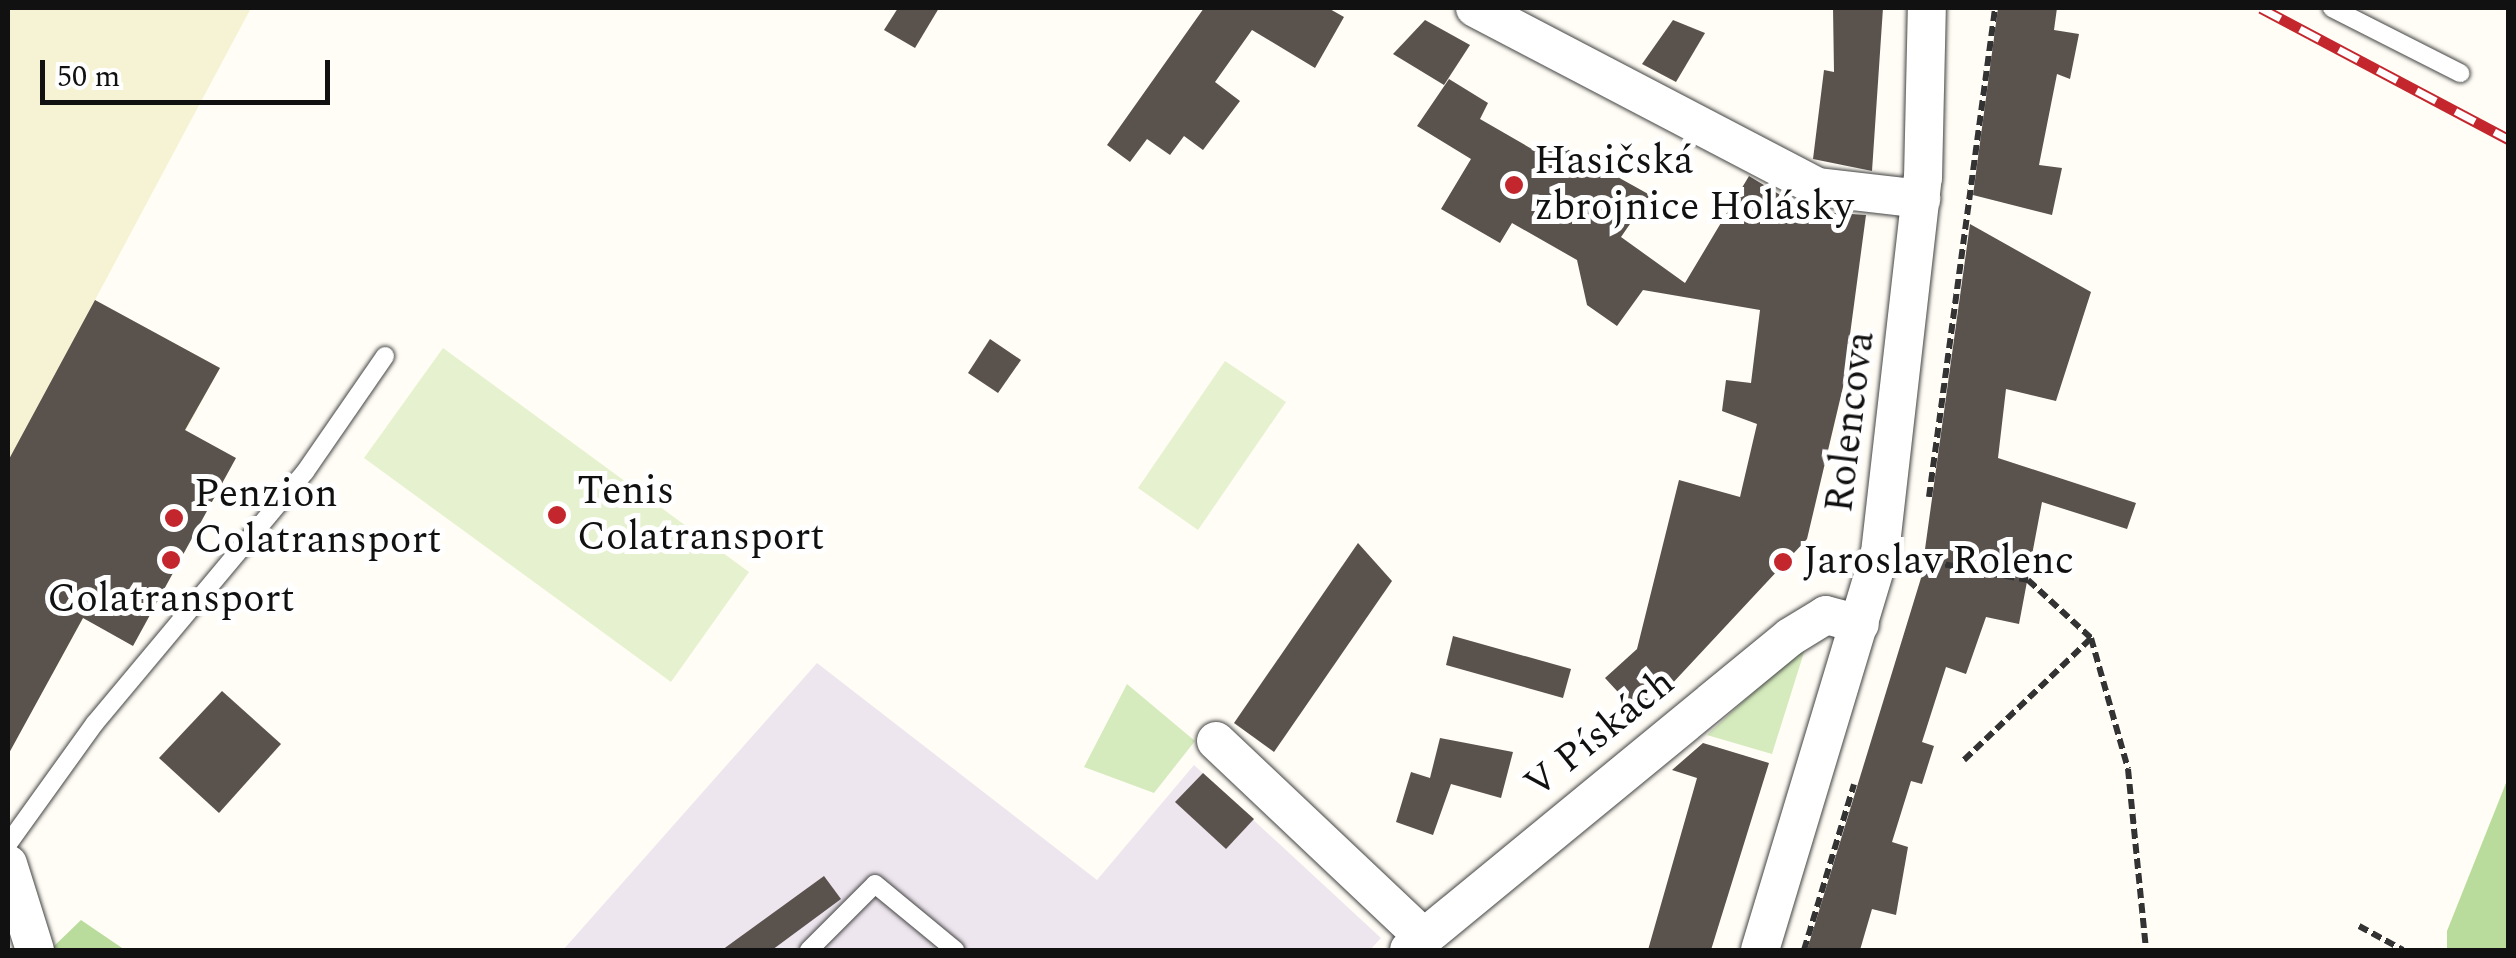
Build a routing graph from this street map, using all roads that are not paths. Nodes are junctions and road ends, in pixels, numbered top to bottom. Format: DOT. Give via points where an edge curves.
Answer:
graph roads {
  1 [pos="1475,8"];
  2 [pos="1927,8"];
  3 [pos="2332,8"];
  4 [pos="2460,73"];
  5 [pos="1921,198"];
  6 [pos="385,356"];
  7 [pos="1860,624"];
  8 [pos="1216,741"];
  9 [pos="8,844"];
  10 [pos="8,864"];
  11 [pos="1416,944"];
  12 [pos="35,950"];
  13 [pos="809,950"];
  14 [pos="954,950"];
  15 [pos="1760,950"];
  1 -- 5 [label="street" via="1818,187"];
  2 -- 5 [label="street, Rolencova"];
  3 -- 4 [label="lane"];
  5 -- 7 [label="street, Rolencova" via="1880,553"];
  6 -- 9 [label="lane" via="304,472 95,723"];
  7 -- 11 [label="street, V Pískách" via="1826,615 1790,637"];
  7 -- 15 [label="street, Rolencova"];
  8 -- 11 [label="street"];
  10 -- 12 [label="street"];
  13 -- 14 [label="lane" via="875,884"];
}
